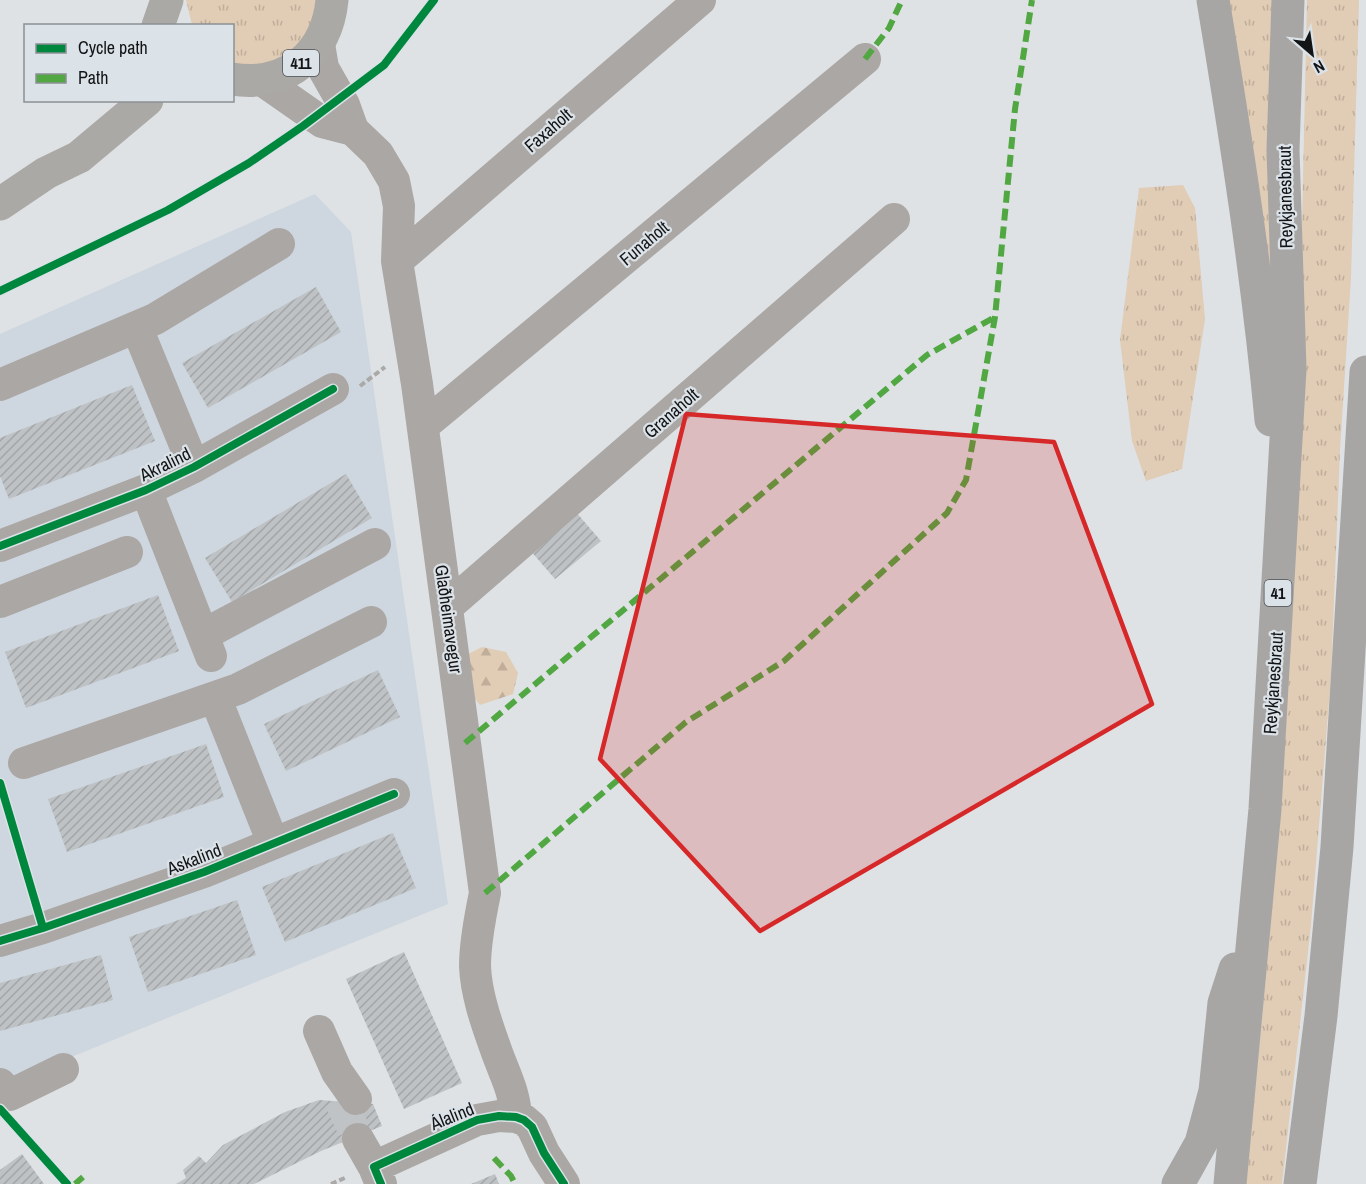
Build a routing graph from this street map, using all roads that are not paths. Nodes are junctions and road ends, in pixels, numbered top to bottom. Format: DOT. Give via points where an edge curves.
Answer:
graph roads {
  1 [pos="169,0"];
  2 [pos="700,0"];
  3 [pos="1213,0"];
  4 [pos="1288,0"];
  5 [pos="330,15"];
  6 [pos="159,24"];
  7 [pos="174,24"];
  8 [pos="865,59"];
  9 [pos="247,80"];
  10 [pos="113,102"];
  11 [pos="145,102"];
  12 [pos="353,130"];
  13 [pos="46,173"];
  14 [pos="0,204"];
  15 [pos="894,219"];
  16 [pos="279,244"];
  17 [pos="397,261"];
  18 [pos="137,328"];
  19 [pos="1366,372"];
  20 [pos="0,386"];
  21 [pos="333,389"];
  22 [pos="423,426"];
  23 [pos="194,467"];
  24 [pos="146,490"];
  25 [pos="1366,528"];
  26 [pos="1282,539"];
  27 [pos="375,544"];
  28 [pos="0,546"];
  29 [pos="126,552"];
  30 [pos="0,602"];
  31 [pos="1352,603"];
  32 [pos="447,607"];
  33 [pos="371,622"];
  34 [pos="215,697"];
  35 [pos="24,763"];
  36 [pos="394,794"];
  37 [pos="273,843"];
  38 [pos="1257,898"];
  39 [pos="0,941"];
  40 [pos="319,1031"];
  41 [pos="63,1069"];
  42 [pos="0,1084"];
  43 [pos="344,1090"];
  44 [pos="516,1117"];
  45 [pos="364,1136"];
  46 [pos="544,1153"];
  47 [pos="378,1175"];
  48 [pos="540,1184"];
  49 [pos="564,1184"];
  50 [pos="1178,1184"];
  51 [pos="1230,1184"];
  52 [pos="1300,1184"];
  1 -- 6 [label="main road"];
  1 -- 7 [label="main road"];
  2 -- 17 [label="street, Faxaholt"];
  3 -- 26 [label="highway" via="1262,326"];
  4 -- 26 [label="highway, Reykjanesbraut / 41" via="1283,150 1290,369"];
  5 -- 9 [label="main road, 411" via="305,59 289,72"];
  5 -- 12 [label="street, Glaðheimavegur" via="323,68"];
  8 -- 22 [label="street, Funaholt"];
  9 -- 12 [label="street, Glaðheimavegur" via="322,122"];
  10 -- 13 [label="main road"];
  11 -- 13 [label="main road" via="79,157"];
  12 -- 17 [label="street, Glaðheimavegur" via="378,154 394,181 399,206"];
  13 -- 14 [label="main road"];
  15 -- 32 [label="street, Granaholt"];
  16 -- 18 [label="street"];
  17 -- 22 [label="street, Glaðheimavegur"];
  18 -- 20 [label="street"];
  18 -- 23 [label="street"];
  19 -- 31 [label="highway"];
  21 -- 23 [label="street, Akralind"];
  22 -- 32 [label="street, Glaðheimavegur"];
  23 -- 24 [label="street, Akralind"];
  24 -- 27 [label="street" via="207,645"];
  24 -- 28 [label="street, Akralind"];
  25 -- 31 [label="highway"];
  26 -- 38 [label="highway, Reykjanesbraut / 41"];
  29 -- 30 [label="street"];
  31 -- 52 [label="highway" via="1321,1016"];
  32 -- 44 [label="street, Glaðheimavegur" via="485,894 475,968 495,1048 511,1084"];
  33 -- 34 [label="street"];
  34 -- 35 [label="street"];
  34 -- 37 [label="street"];
  36 -- 37 [label="street, Askalind"];
  37 -- 39 [label="street, Askalind" via="204,872"];
  38 -- 50 [label="highway" via="1224,1003 1215,1091 1201,1143"];
  38 -- 51 [label="highway, Reykjanesbraut / 41"];
  40 -- 43 [label="street"];
  41 -- 42 [label="street" via="10,1095"];
  44 -- 46 [label="street" via="532,1127"];
  44 -- 47 [label="street, Álalind" via="477,1120"];
  45 -- 47 [label="street"];
  46 -- 48 [label="street"];
  46 -- 49 [label="street"];
}
